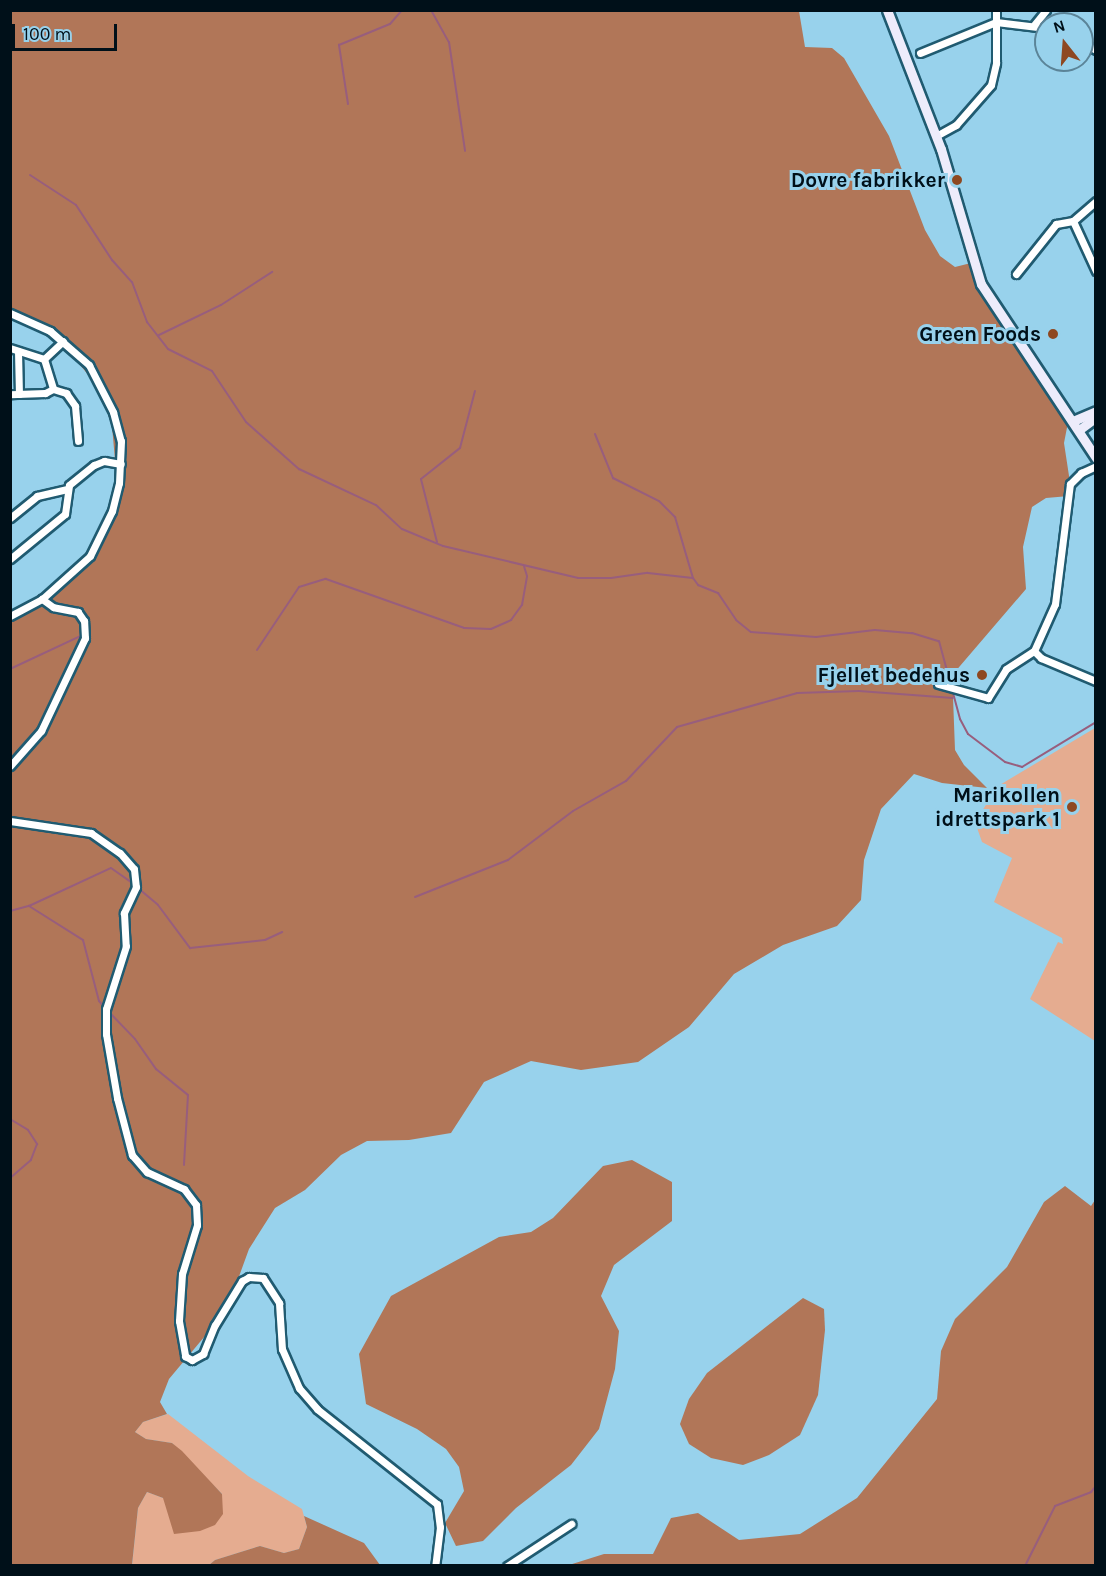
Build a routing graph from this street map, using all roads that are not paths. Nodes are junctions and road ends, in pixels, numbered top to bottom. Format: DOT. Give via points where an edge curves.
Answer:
graph roads {
  1 [pos="887,10"];
  2 [pos="996,10"];
  3 [pos="996,22"];
  4 [pos="1034,25"];
  5 [pos="920,52"];
  6 [pos="936,136"];
  7 [pos="1095,201"];
  8 [pos="1073,220"];
  9 [pos="1095,272"];
  10 [pos="1016,274"];
  11 [pos="10,313"];
  12 [pos="63,341"];
  13 [pos="14,350"];
  14 [pos="44,359"];
  15 [pos="53,389"];
  16 [pos="10,394"];
  17 [pos="19,394"];
  18 [pos="1095,411"];
  19 [pos="1095,417"];
  20 [pos="1073,421"];
  21 [pos="1079,430"];
  22 [pos="78,441"];
  23 [pos="1095,458"];
  24 [pos="120,464"];
  25 [pos="1095,466"];
  26 [pos="67,489"];
  27 [pos="10,518"];
  28 [pos="10,559"];
  29 [pos="42,599"];
  30 [pos="10,616"];
  31 [pos="1034,651"];
  32 [pos="1095,681"];
  33 [pos="938,684"];
  34 [pos="10,766"];
  35 [pos="10,820"];
  36 [pos="571,1524"];
  37 [pos="435,1566"];
  38 [pos="507,1566"];
  1 -- 6 [label="main road"];
  2 -- 3 [label="street"];
  3 -- 4 [label="street"];
  3 -- 5 [label="street"];
  3 -- 6 [label="street" via="996,63 990,85 956,125"];
  6 -- 20 [label="main road" via="981,284"];
  7 -- 8 [label="street"];
  8 -- 9 [label="street"];
  8 -- 10 [label="street" via="1056,224"];
  11 -- 12 [label="street" via="38,324"];
  12 -- 14 [label="street"];
  12 -- 24 [label="street" via="89,365 106,396 121,441"];
  13 -- 14 [label="street"];
  13 -- 17 [label="street"];
  14 -- 15 [label="street"];
  15 -- 17 [label="street"];
  15 -- 22 [label="street" via="66,393 75,406"];
  16 -- 17 [label="street"];
  18 -- 20 [label="main road"];
  19 -- 21 [label="main road"];
  20 -- 21 [label="main road"];
  21 -- 23 [label="main road"];
  24 -- 26 [label="street" via="104,461 94,465"];
  24 -- 29 [label="street" via="112,512 90,556"];
  25 -- 31 [label="street" via="1070,484 1055,604"];
  26 -- 27 [label="street" via="37,496"];
  26 -- 28 [label="street" via="64,514"];
  29 -- 30 [label="street"];
  29 -- 34 [label="street" via="53,607 78,612 84,621 85,638 41,731"];
  31 -- 32 [label="street" via="1041,658"];
  31 -- 33 [label="street" via="1006,669 988,698"];
  35 -- 37 [label="street" via="91,833 134,869 136,887 124,913 125,952 108,1001 105,1026 117,1098 132,1155 147,1172 184,1190 196,1205 196,1225 184,1263 181,1296 185,1356 192,1360 203,1354 215,1325 242,1281 263,1278 279,1303 282,1349 299,1388 317,1409 437,1504 440,1527"];
  36 -- 38 [label="street"];
}
